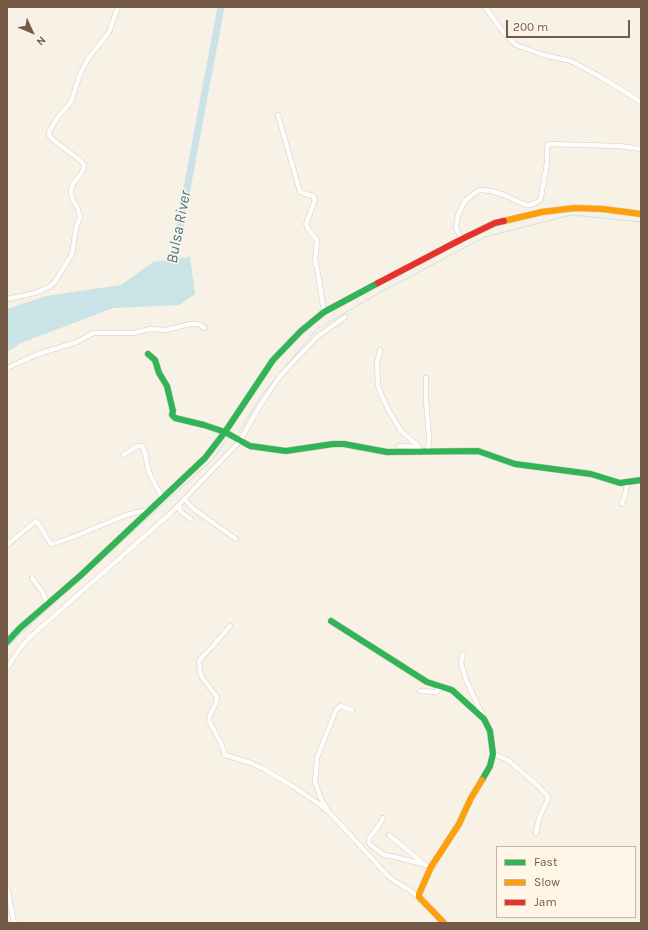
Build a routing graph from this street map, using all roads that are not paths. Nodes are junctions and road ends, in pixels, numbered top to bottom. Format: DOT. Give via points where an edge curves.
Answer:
graph roads {
  1 [pos="118,7"];
  2 [pos="485,7"];
  3 [pos="641,102"];
  4 [pos="278,115"];
  5 [pos="641,149"];
  6 [pos="641,214"];
  7 [pos="462,239"];
  8 [pos="7,299"];
  9 [pos="324,312"];
  10 [pos="345,317"];
  11 [pos="205,328"];
  12 [pos="380,350"];
  13 [pos="148,354"];
  14 [pos="7,368"];
  15 [pos="426,378"];
  16 [pos="225,432"];
  17 [pos="240,441"];
  18 [pos="399,446"];
  19 [pos="420,449"];
  20 [pos="428,451"];
  21 [pos="123,455"];
  22 [pos="641,480"];
  23 [pos="627,483"];
  24 [pos="162,498"];
  25 [pos="184,499"];
  26 [pos="622,504"];
  27 [pos="178,505"];
  28 [pos="151,509"];
  29 [pos="191,519"];
  30 [pos="236,539"];
  31 [pos="7,545"];
  32 [pos="32,578"];
  33 [pos="47,603"];
  34 [pos="330,621"];
  35 [pos="230,626"];
  36 [pos="7,642"];
  37 [pos="463,654"];
  38 [pos="7,668"];
  39 [pos="442,687"];
  40 [pos="420,692"];
  41 [pos="352,710"];
  42 [pos="484,719"];
  43 [pos="493,754"];
  44 [pos="330,813"];
  45 [pos="383,818"];
  46 [pos="536,833"];
  47 [pos="389,835"];
  48 [pos="429,866"];
  49 [pos="7,886"];
  50 [pos="419,898"];
  51 [pos="14,923"];
  52 [pos="444,923"];
  1 -- 8 [label="street" via="109,32 80,74 71,102 49,132 52,139 84,165 71,190 80,214 72,254 49,287"];
  2 -- 3 [label="street" via="516,45 571,61"];
  4 -- 9 [label="street" via="300,192 311,195 315,200 306,224 317,240 315,260"];
  5 -- 7 [label="street" via="548,144 539,201 531,206 504,195 480,190 465,201 458,215 456,228"];
  6 -- 7 [label="street" via="589,208 559,209 495,223"];
  7 -- 9 [label="street"];
  9 -- 16 [label="street" via="273,360"];
  10 -- 17 [label="street" via="317,337 280,376"];
  11 -- 14 [label="street" via="191,324 134,333 93,333 77,342 38,354"];
  12 -- 19 [label="street" via="377,364 381,394 401,431"];
  13 -- 16 [label="street" via="155,360 167,386 172,415"];
  15 -- 20 [label="street"];
  16 -- 17 [label="street"];
  16 -- 24 [label="street" via="205,458"];
  17 -- 19 [label="street" via="250,446 286,451 333,444 387,452"];
  17 -- 25 [label="street"];
  18 -- 19 [label="street"];
  19 -- 20 [label="street"];
  20 -- 23 [label="street" via="478,451 515,464 591,474"];
  21 -- 24 [label="street" via="142,446 151,477"];
  22 -- 23 [label="street"];
  23 -- 26 [label="street"];
  24 -- 28 [label="street"];
  25 -- 27 [label="street"];
  25 -- 30 [label="street" via="195,510"];
  27 -- 29 [label="street" via="181,512"];
  27 -- 38 [label="street" via="30,637"];
  28 -- 31 [label="street" via="126,515 53,544 35,522"];
  28 -- 33 [label="street" via="80,576"];
  32 -- 33 [label="street"];
  33 -- 36 [label="street"];
  34 -- 39 [label="street" via="423,680"];
  35 -- 44 [label="street" via="199,662 201,676 217,697 209,721 224,753 228,757 264,769"];
  37 -- 42 [label="street" via="460,663"];
  39 -- 40 [label="street" via="436,692"];
  39 -- 42 [label="street" via="459,695"];
  41 -- 44 [label="street" via="340,706 336,710 317,758 315,782"];
  42 -- 43 [label="street" via="491,737"];
  43 -- 46 [label="street" via="508,760 546,794 548,798 539,818"];
  43 -- 48 [label="street" via="490,766 459,824"];
  44 -- 50 [label="street" via="388,876"];
  45 -- 48 [label="street" via="369,838 369,843 384,855"];
  47 -- 48 [label="street"];
  48 -- 50 [label="street"];
  49 -- 51 [label="street"];
  50 -- 52 [label="street"];
}
